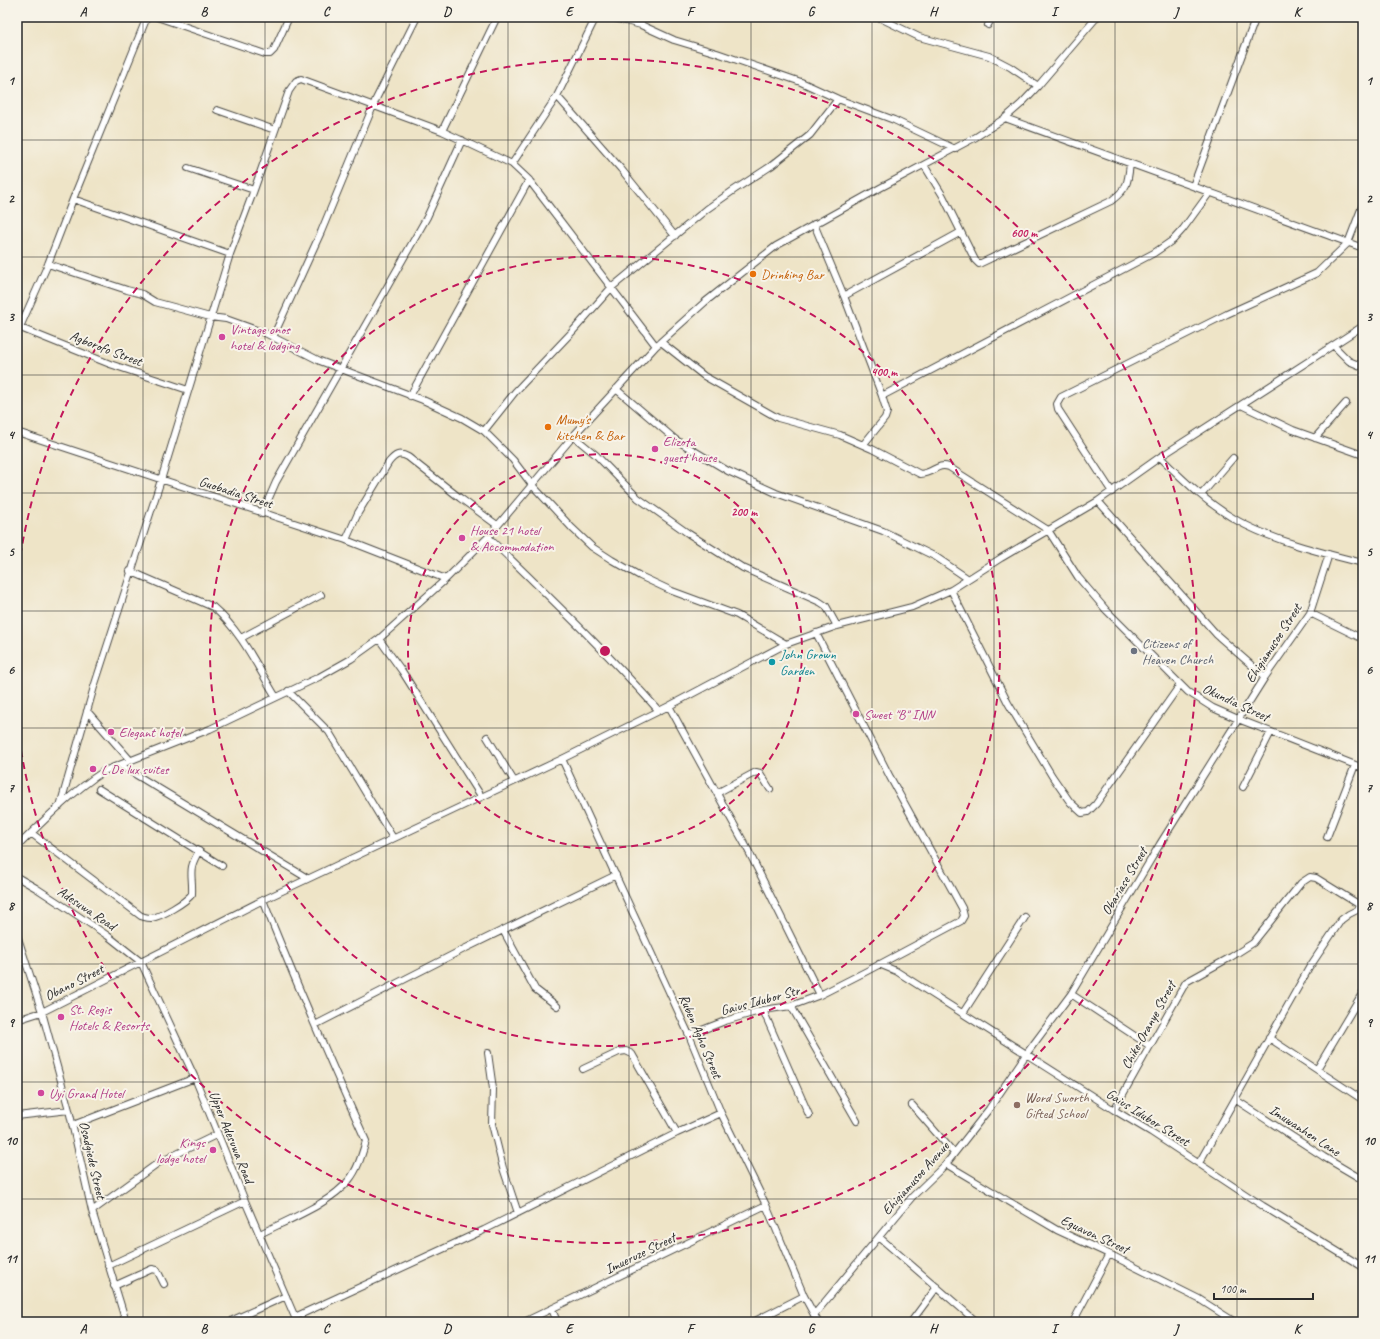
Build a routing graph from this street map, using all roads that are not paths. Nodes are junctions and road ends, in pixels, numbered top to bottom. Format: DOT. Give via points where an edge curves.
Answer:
graph roads {
  1 [pos="147,17"];
  2 [pos="156,17"];
  3 [pos="289,17"];
  4 [pos="417,17"];
  5 [pos="497,17"];
  6 [pos="596,17"];
  7 [pos="610,17"];
  8 [pos="878,17"];
  9 [pos="992,17"];
  10 [pos="1096,17"];
  11 [pos="1256,17"];
  12 [pos="988,25"];
  13 [pos="1038,86"];
  14 [pos="556,96"];
  15 [pos="838,99"];
  16 [pos="373,105"];
  17 [pos="217,110"];
  18 [pos="1005,118"];
  19 [pos="276,130"];
  20 [pos="442,131"];
  21 [pos="462,140"];
  22 [pos="955,149"];
  23 [pos="1130,163"];
  24 [pos="512,164"];
  25 [pos="924,165"];
  26 [pos="188,168"];
  27 [pos="529,180"];
  28 [pos="1193,186"];
  29 [pos="254,190"];
  30 [pos="1210,192"];
  31 [pos="73,199"];
  32 [pos="1363,204"];
  33 [pos="814,224"];
  34 [pos="960,232"];
  35 [pos="675,236"];
  36 [pos="1348,243"];
  37 [pos="1363,248"];
  38 [pos="230,254"];
  39 [pos="48,264"];
  40 [pos="610,288"];
  41 [pos="844,296"];
  42 [pos="210,317"];
  43 [pos="1363,326"];
  44 [pos="19,327"];
  45 [pos="273,337"];
  46 [pos="658,344"];
  47 [pos="1334,346"];
  48 [pos="1363,367"];
  49 [pos="340,370"];
  50 [pos="616,389"];
  51 [pos="188,390"];
  52 [pos="410,396"];
  53 [pos="882,396"];
  54 [pos="1346,403"];
  55 [pos="1241,405"];
  56 [pos="484,431"];
  57 [pos="17,432"];
  58 [pos="573,436"];
  59 [pos="1315,438"];
  60 [pos="863,445"];
  61 [pos="1363,455"];
  62 [pos="1160,457"];
  63 [pos="1233,458"];
  64 [pos="161,480"];
  65 [pos="532,484"];
  66 [pos="1112,492"];
  67 [pos="1201,495"];
  68 [pos="1098,501"];
  69 [pos="262,514"];
  70 [pos="497,525"];
  71 [pos="1048,530"];
  72 [pos="488,537"];
  73 [pos="346,540"];
  74 [pos="1329,554"];
  75 [pos="1363,563"];
  76 [pos="130,571"];
  77 [pos="967,578"];
  78 [pos="446,579"];
  79 [pos="951,590"];
  80 [pos="320,595"];
  81 [pos="1310,613"];
  82 [pos="837,626"];
  83 [pos="816,633"];
  84 [pos="241,638"];
  85 [pos="379,639"];
  86 [pos="1363,639"];
  87 [pos="786,644"];
  88 [pos="1265,676"];
  89 [pos="1180,685"];
  90 [pos="288,691"];
  91 [pos="276,697"];
  92 [pos="669,706"];
  93 [pos="88,711"];
  94 [pos="659,711"];
  95 [pos="1238,719"];
  96 [pos="1272,732"];
  97 [pos="487,737"];
  98 [pos="562,759"];
  99 [pos="130,760"];
  100 [pos="120,764"];
  101 [pos="1355,765"];
  102 [pos="1363,768"];
  103 [pos="514,781"];
  104 [pos="1243,786"];
  105 [pos="99,789"];
  106 [pos="770,789"];
  107 [pos="717,793"];
  108 [pos="481,796"];
  109 [pos="60,806"];
  110 [pos="31,833"];
  111 [pos="1327,837"];
  112 [pos="393,838"];
  113 [pos="17,847"];
  114 [pos="199,851"];
  115 [pos="222,866"];
  116 [pos="616,875"];
  117 [pos="17,878"];
  118 [pos="307,878"];
  119 [pos="262,900"];
  120 [pos="1363,907"];
  121 [pos="1025,917"];
  122 [pos="503,930"];
  123 [pos="17,935"];
  124 [pos="141,962"];
  125 [pos="879,964"];
  126 [pos="1363,992"];
  127 [pos="1071,994"];
  128 [pos="820,995"];
  129 [pos="557,1006"];
  130 [pos="792,1006"];
  131 [pos="763,1010"];
  132 [pos="42,1012"];
  133 [pos="962,1013"];
  134 [pos="17,1020"];
  135 [pos="315,1025"];
  136 [pos="689,1035"];
  137 [pos="1269,1038"];
  138 [pos="1150,1046"];
  139 [pos="488,1053"];
  140 [pos="1027,1053"];
  141 [pos="583,1069"];
  142 [pos="1317,1069"];
  143 [pos="195,1078"];
  144 [pos="1236,1100"];
  145 [pos="1363,1100"];
  146 [pos="912,1105"];
  147 [pos="69,1110"];
  148 [pos="1114,1110"];
  149 [pos="721,1113"];
  150 [pos="809,1115"];
  151 [pos="17,1116"];
  152 [pos="857,1121"];
  153 [pos="73,1125"];
  154 [pos="677,1132"];
  155 [pos="218,1134"];
  156 [pos="954,1153"];
  157 [pos="1199,1163"];
  158 [pos="946,1164"];
  159 [pos="1363,1180"];
  160 [pos="245,1201"];
  161 [pos="766,1205"];
  162 [pos="92,1211"];
  163 [pos="518,1213"];
  164 [pos="260,1234"];
  165 [pos="879,1237"];
  166 [pos="1109,1254"];
  167 [pos="108,1266"];
  168 [pos="1363,1267"];
  169 [pos="164,1284"];
  170 [pos="114,1286"];
  171 [pos="937,1287"];
  172 [pos="286,1296"];
  173 [pos="804,1296"];
  174 [pos="552,1309"];
  175 [pos="814,1315"];
  176 [pos="296,1320"];
  177 [pos="126,1322"];
  178 [pos="232,1322"];
  179 [pos="524,1322"];
  180 [pos="557,1322"];
  181 [pos="753,1322"];
  182 [pos="818,1322"];
  183 [pos="911,1322"];
  184 [pos="977,1322"];
  185 [pos="1073,1322"];
  186 [pos="1235,1322"];
  1 -- 31 [label="street"];
  2 -- 3 [label="street" via="270,54"];
  4 -- 16 [label="street"];
  5 -- 20 [label="street"];
  6 -- 14 [label="street"];
  7 -- 15 [label="street" via="641,25 674,40 801,82"];
  8 -- 13 [label="street" via="919,37 989,56"];
  9 -- 12 [label="street"];
  10 -- 13 [label="street"];
  11 -- 28 [label="street"];
  13 -- 18 [label="street"];
  14 -- 24 [label="street"];
  14 -- 35 [label="street" via="621,169"];
  15 -- 22 [label="street" via="894,120"];
  15 -- 35 [label="street" via="810,135 771,166 712,205"];
  16 -- 19 [label="street" via="301,79 296,81 289,91"];
  16 -- 20 [label="street"];
  16 -- 45 [label="street" via="321,232"];
  17 -- 19 [label="street"];
  18 -- 22 [label="street"];
  18 -- 23 [label="street"];
  19 -- 29 [label="street"];
  20 -- 21 [label="street"];
  21 -- 24 [label="street"];
  21 -- 49 [label="street" via="427,217"];
  22 -- 25 [label="street"];
  23 -- 28 [label="street"];
  23 -- 34 [label="street" via="1128,184 1121,194 1111,201 985,262 979,264 975,260"];
  24 -- 27 [label="street"];
  25 -- 33 [label="street"];
  25 -- 34 [label="street" via="944,196"];
  26 -- 29 [label="street"];
  27 -- 40 [label="street"];
  27 -- 52 [label="street"];
  28 -- 30 [label="street"];
  29 -- 38 [label="street"];
  30 -- 36 [label="street"];
  30 -- 53 [label="street" via="1173,240 1154,253"];
  31 -- 38 [label="street"];
  31 -- 39 [label="street"];
  32 -- 36 [label="street"];
  33 -- 41 [label="street"];
  33 -- 46 [label="street" via="754,262"];
  34 -- 41 [label="street"];
  35 -- 40 [label="street"];
  36 -- 37 [label="street"];
  36 -- 66 [label="street" via="1317,273 1227,314 1061,397 1057,404 1058,409"];
  38 -- 42 [label="street"];
  39 -- 42 [label="street" via="142,294 155,302"];
  39 -- 44 [label="street"];
  40 -- 46 [label="street"];
  40 -- 56 [label="street" via="515,392"];
  41 -- 53 [label="street"];
  42 -- 45 [label="street" via="226,319"];
  42 -- 51 [label="street"];
  43 -- 47 [label="street, Obano Street"];
  44 -- 51 [label="street, Agborofo Street" via="110,364"];
  45 -- 49 [label="street"];
  46 -- 50 [label="street"];
  46 -- 60 [label="street" via="704,376 778,418"];
  47 -- 48 [label="street" via="1349,360"];
  47 -- 55 [label="street, Obano Street"];
  49 -- 52 [label="street"];
  49 -- 69 [label="street" via="276,482"];
  50 -- 58 [label="street"];
  50 -- 77 [label="street" via="676,440 728,471 776,493 883,531 936,556"];
  51 -- 64 [label="street"];
  52 -- 56 [label="street" via="462,418"];
  53 -- 60 [label="street" via="887,412 885,418"];
  54 -- 59 [label="street"];
  55 -- 59 [label="street"];
  55 -- 62 [label="street, Obano Street"];
  56 -- 65 [label="street" via="514,460"];
  57 -- 64 [label="street, Guobadia Street"];
  58 -- 65 [label="street"];
  58 -- 82 [label="street" via="596,455 638,498 743,568 820,602 826,606"];
  59 -- 61 [label="street"];
  60 -- 71 [label="street" via="920,474 927,474 939,466 949,467"];
  62 -- 66 [label="street, Obano Street"];
  62 -- 67 [label="street"];
  63 -- 67 [label="street"];
  64 -- 69 [label="street, Guobadia Street"];
  64 -- 76 [label="street"];
  65 -- 70 [label="street"];
  65 -- 87 [label="street" via="572,528 592,547 612,560 672,591 737,615"];
  66 -- 68 [label="street, Obano Street"];
  67 -- 74 [label="street" via="1253,529"];
  68 -- 71 [label="street, Obano Street"];
  68 -- 88 [label="street" via="1217,635"];
  69 -- 73 [label="street, Guobadia Street"];
  70 -- 72 [label="street"];
  70 -- 73 [label="street" via="408,457 398,454 389,462 358,513"];
  71 -- 77 [label="street, Obano Street"];
  71 -- 89 [label="street, Okundia Street" via="1078,577 1106,610"];
  72 -- 78 [label="street"];
  72 -- 94 [label="street"];
  73 -- 78 [label="street, Guobadia Street"];
  74 -- 75 [label="street"];
  74 -- 81 [label="street, Ehigiamusoe Street"];
  76 -- 84 [label="street" via="213,607"];
  76 -- 93 [label="street"];
  77 -- 79 [label="street, Obano Street"];
  78 -- 85 [label="street"];
  79 -- 82 [label="street, Obano Street" via="912,607"];
  79 -- 89 [label="street" via="1008,704 1052,776 1070,802 1082,813 1088,812 1096,804"];
  80 -- 84 [label="street"];
  81 -- 86 [label="street"];
  81 -- 88 [label="street, Ehigiamusoe Street"];
  82 -- 83 [label="street, Obano Street"];
  83 -- 87 [label="street, Obano Street"];
  83 -- 125 [label="street, Gaius Idubor Str" via="964,913 961,921"];
  84 -- 91 [label="street"];
  85 -- 90 [label="street" via="338,666"];
  85 -- 108 [label="street"];
  87 -- 92 [label="street, Obano Street"];
  88 -- 95 [label="street, Ehigiamusoe Street"];
  89 -- 95 [label="street, Okundia Street" via="1213,708"];
  90 -- 91 [label="street"];
  90 -- 112 [label="street" via="329,732"];
  91 -- 99 [label="street" via="210,729"];
  92 -- 94 [label="street, Obano Street"];
  92 -- 107 [label="street"];
  93 -- 99 [label="street"];
  93 -- 109 [label="street"];
  94 -- 98 [label="street, Obano Street"];
  95 -- 96 [label="street, Okundia Street"];
  95 -- 127 [label="street, Obariase Street"];
  96 -- 101 [label="street, Okundia Street"];
  96 -- 104 [label="street"];
  97 -- 103 [label="street"];
  98 -- 103 [label="street, Obano Street"];
  98 -- 116 [label="street, Ruben Agho Street"];
  99 -- 100 [label="street"];
  100 -- 109 [label="street" via="91,779"];
  100 -- 118 [label="street"];
  101 -- 102 [label="street, Okundia Street"];
  101 -- 111 [label="street"];
  103 -- 108 [label="street, Obano Street"];
  105 -- 114 [label="street"];
  106 -- 107 [label="street" via="760,772 756,772"];
  107 -- 128 [label="street"];
  108 -- 112 [label="street, Obano Street"];
  109 -- 110 [label="street"];
  110 -- 113 [label="street"];
  110 -- 114 [label="street" via="141,916 148,918 156,917 188,899 192,894 192,862"];
  112 -- 118 [label="street, Obano Street"];
  114 -- 115 [label="street"];
  116 -- 122 [label="street"];
  116 -- 136 [label="street, Ruben Agho Street"];
  117 -- 124 [label="street, Adesuwa Road" via="108,936"];
  118 -- 119 [label="street, Obano Street"];
  119 -- 124 [label="street, Obano Street"];
  119 -- 135 [label="street"];
  120 -- 137 [label="street" via="1341,920 1309,968"];
  120 -- 138 [label="street, Chike-Oranye Street" via="1310,876 1301,883 1253,943 1186,982"];
  121 -- 133 [label="street"];
  122 -- 129 [label="street" via="535,990"];
  122 -- 135 [label="street"];
  123 -- 132 [label="street, Osadgiede Street"];
  124 -- 132 [label="street, Obano Street"];
  124 -- 143 [label="street, Upper Adesuwa Road"];
  125 -- 128 [label="street, Gaius Idubor Str"];
  125 -- 133 [label="street, Gaius Idubor Street" via="896,971"];
  126 -- 142 [label="street"];
  127 -- 138 [label="street"];
  127 -- 140 [label="street, Obariase Street"];
  128 -- 130 [label="street, Gaius Idubor Str"];
  130 -- 131 [label="street, Gaius Idubor Str"];
  130 -- 152 [label="street"];
  131 -- 136 [label="street, Gaius Idubor Str"];
  131 -- 150 [label="street"];
  132 -- 134 [label="street, Obano Street"];
  132 -- 147 [label="street, Osadgiede Street"];
  133 -- 140 [label="street, Gaius Idubor Street"];
  135 -- 164 [label="street" via="366,1141 350,1179 337,1194"];
  136 -- 149 [label="street, Ruben Agho Street"];
  137 -- 142 [label="street"];
  137 -- 144 [label="street"];
  138 -- 148 [label="street, Chike-Oranye Street"];
  139 -- 163 [label="street" via="493,1089 492,1124"];
  140 -- 148 [label="street, Gaius Idubor Street"];
  140 -- 156 [label="street, Ehigiamusoe Avenue" via="989,1109"];
  141 -- 154 [label="street" via="619,1052 626,1051 632,1054"];
  142 -- 145 [label="street"];
  143 -- 153 [label="street"];
  143 -- 155 [label="street, Upper Adesuwa Road"];
  144 -- 157 [label="street"];
  144 -- 159 [label="street, Imuwanhen Lane"];
  146 -- 156 [label="street"];
  147 -- 151 [label="street"];
  147 -- 153 [label="street, Osadgiede Street"];
  148 -- 157 [label="street, Gaius Idubor Street"];
  149 -- 154 [label="street"];
  149 -- 161 [label="street, Ruben Agho Street"];
  153 -- 162 [label="street, Osadgiede Street"];
  154 -- 163 [label="street"];
  155 -- 160 [label="street, Upper Adesuwa Road"];
  155 -- 162 [label="street" via="158,1163"];
  156 -- 158 [label="street, Ehigiamusoe Avenue"];
  157 -- 168 [label="street, Gaius Idubor Street" via="1263,1206"];
  158 -- 165 [label="street, Ehigiamusoe Avenue" via="912,1197"];
  158 -- 166 [label="street, Eguavon Street" via="1058,1230"];
  160 -- 164 [label="street, Upper Adesuwa Road"];
  160 -- 167 [label="street"];
  161 -- 173 [label="street, Ruben Agho Street"];
  161 -- 174 [label="street, Imueruze Street"];
  162 -- 167 [label="street, Osadgiede Street"];
  163 -- 176 [label="street"];
  164 -- 172 [label="street, Upper Adesuwa Road"];
  165 -- 171 [label="street"];
  165 -- 175 [label="street, Ehigiamusoe Avenue"];
  166 -- 185 [label="street"];
  166 -- 186 [label="street, Eguavon Street" via="1199,1299"];
  167 -- 170 [label="street, Osadgiede Street"];
  169 -- 170 [label="street" via="157,1270 152,1269"];
  170 -- 177 [label="street, Osadgiede Street"];
  171 -- 183 [label="street"];
  171 -- 184 [label="street"];
  172 -- 176 [label="street, Upper Adesuwa Road"];
  172 -- 178 [label="street"];
  173 -- 175 [label="street, Ruben Agho Street"];
  173 -- 181 [label="street"];
  174 -- 179 [label="street, Imueruze Street"];
  174 -- 180 [label="street"];
  175 -- 182 [label="street, Ruben Agho Street"];
}
